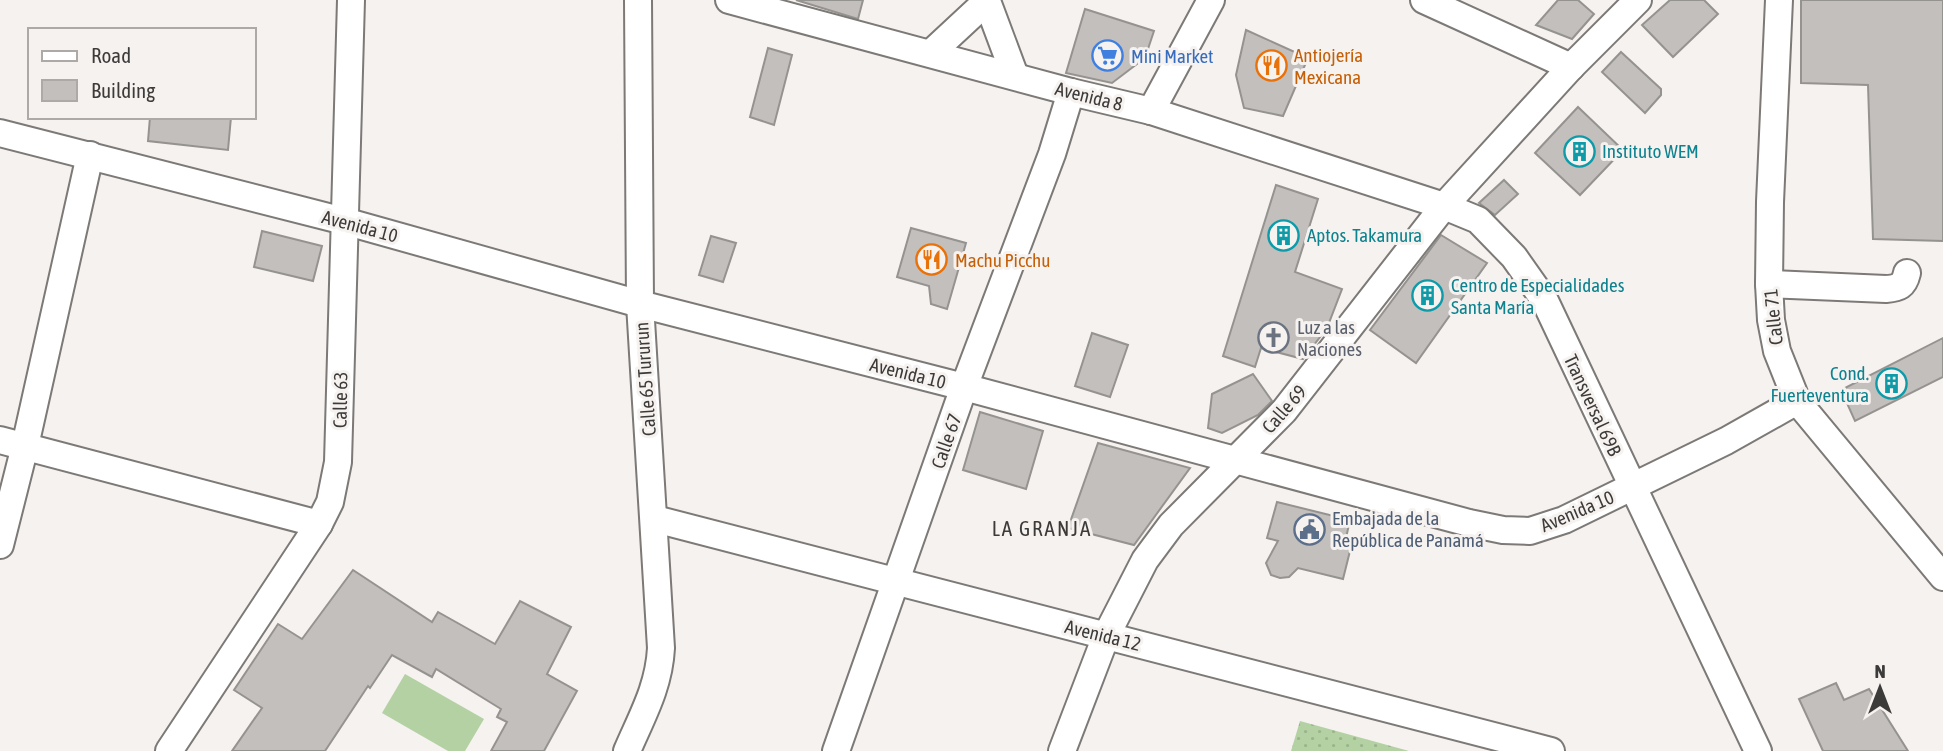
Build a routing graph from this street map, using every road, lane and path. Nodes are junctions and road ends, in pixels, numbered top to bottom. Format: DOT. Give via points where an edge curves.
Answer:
graph roads {
  1 [pos="351,0"];
  2 [pos="638,0"];
  3 [pos="729,0"];
  4 [pos="1211,0"];
  5 [pos="1424,0"];
  6 [pos="1638,0"];
  7 [pos="1779,0"];
  8 [pos="987,1"];
  9 [pos="778,6"];
  10 [pos="931,53"];
  11 [pos="1571,67"];
  12 [pos="1015,76"];
  13 [pos="1071,92"];
  14 [pos="1151,111"];
  15 [pos="0,133"];
  16 [pos="90,155"];
  17 [pos="1444,206"];
  18 [pos="344,221"];
  19 [pos="1907,273"];
  20 [pos="1769,284"];
  21 [pos="640,303"];
  22 [pos="964,387"];
  23 [pos="1797,401"];
  24 [pos="13,443"];
  25 [pos="1234,460"];
  26 [pos="1632,488"];
  27 [pos="655,519"];
  28 [pos="1894,519"];
  29 [pos="319,524"];
  30 [pos="0,545"];
  31 [pos="1943,547"];
  32 [pos="1943,578"];
  33 [pos="897,582"];
  34 [pos="1106,636"];
  35 [pos="169,751"];
  36 [pos="627,751"];
  37 [pos="836,751"];
  38 [pos="1062,751"];
  39 [pos="1551,751"];
  40 [pos="1758,751"];
  1 -- 18 [label="street, Calle 63"];
  2 -- 21 [label="street, Calle 65 Tururun"];
  3 -- 9 [label="street, Avenida 8"];
  4 -- 14 [label="street"];
  5 -- 11 [label="street"];
  6 -- 11 [label="street, Calle 69"];
  7 -- 20 [label="street, Calle 71"];
  8 -- 10 [label="street"];
  8 -- 12 [label="street"];
  9 -- 10 [label="street, Avenida 8"];
  10 -- 12 [label="street, Avenida 8"];
  11 -- 17 [label="street, Calle 69"];
  12 -- 13 [label="street, Avenida 8"];
  13 -- 14 [label="street, Avenida 8"];
  13 -- 22 [label="street, Calle 67"];
  14 -- 17 [label="street, Avenida 8"];
  15 -- 16 [label="street, Avenida 10"];
  16 -- 18 [label="street, Avenida 10"];
  16 -- 24 [label="street"];
  17 -- 25 [label="street, Calle 69" via="1284,411"];
  17 -- 26 [label="street, Transversal 69B" via="1478,220 1514,257 1545,301"];
  18 -- 21 [label="street, Avenida 10"];
  18 -- 29 [label="street, Calle 63" via="338,462 330,502"];
  19 -- 20 [label="street" via="1905,283 1886,289"];
  20 -- 23 [label="street, Calle 71" via="1777,352"];
  21 -- 22 [label="street, Avenida 10"];
  21 -- 27 [label="street, Calle 65 Tururun"];
  22 -- 25 [label="street, Avenida 10"];
  22 -- 33 [label="street, Calle 67"];
  23 -- 26 [label="street, Avenida 10"];
  23 -- 28 [label="street, Calle 71"];
  24 -- 29 [label="street"];
  24 -- 30 [label="street"];
  25 -- 26 [label="street, Avenida 10" via="1503,530 1530,531 1564,520"];
  25 -- 34 [label="street, Calle 69" via="1171,525 1145,560"];
  26 -- 40 [label="street, Transversal 69B"];
  27 -- 33 [label="street, Avenida 12"];
  27 -- 36 [label="street, Calle 65 Tururun" via="660,671"];
  28 -- 31 [label="street"];
  28 -- 32 [label="street, Calle 71"];
  29 -- 35 [label="street, Calle 63"];
  33 -- 34 [label="street, Avenida 12"];
  33 -- 37 [label="street, Calle 67"];
  34 -- 38 [label="street, Calle 69"];
  34 -- 39 [label="street, Avenida 12"];
}
